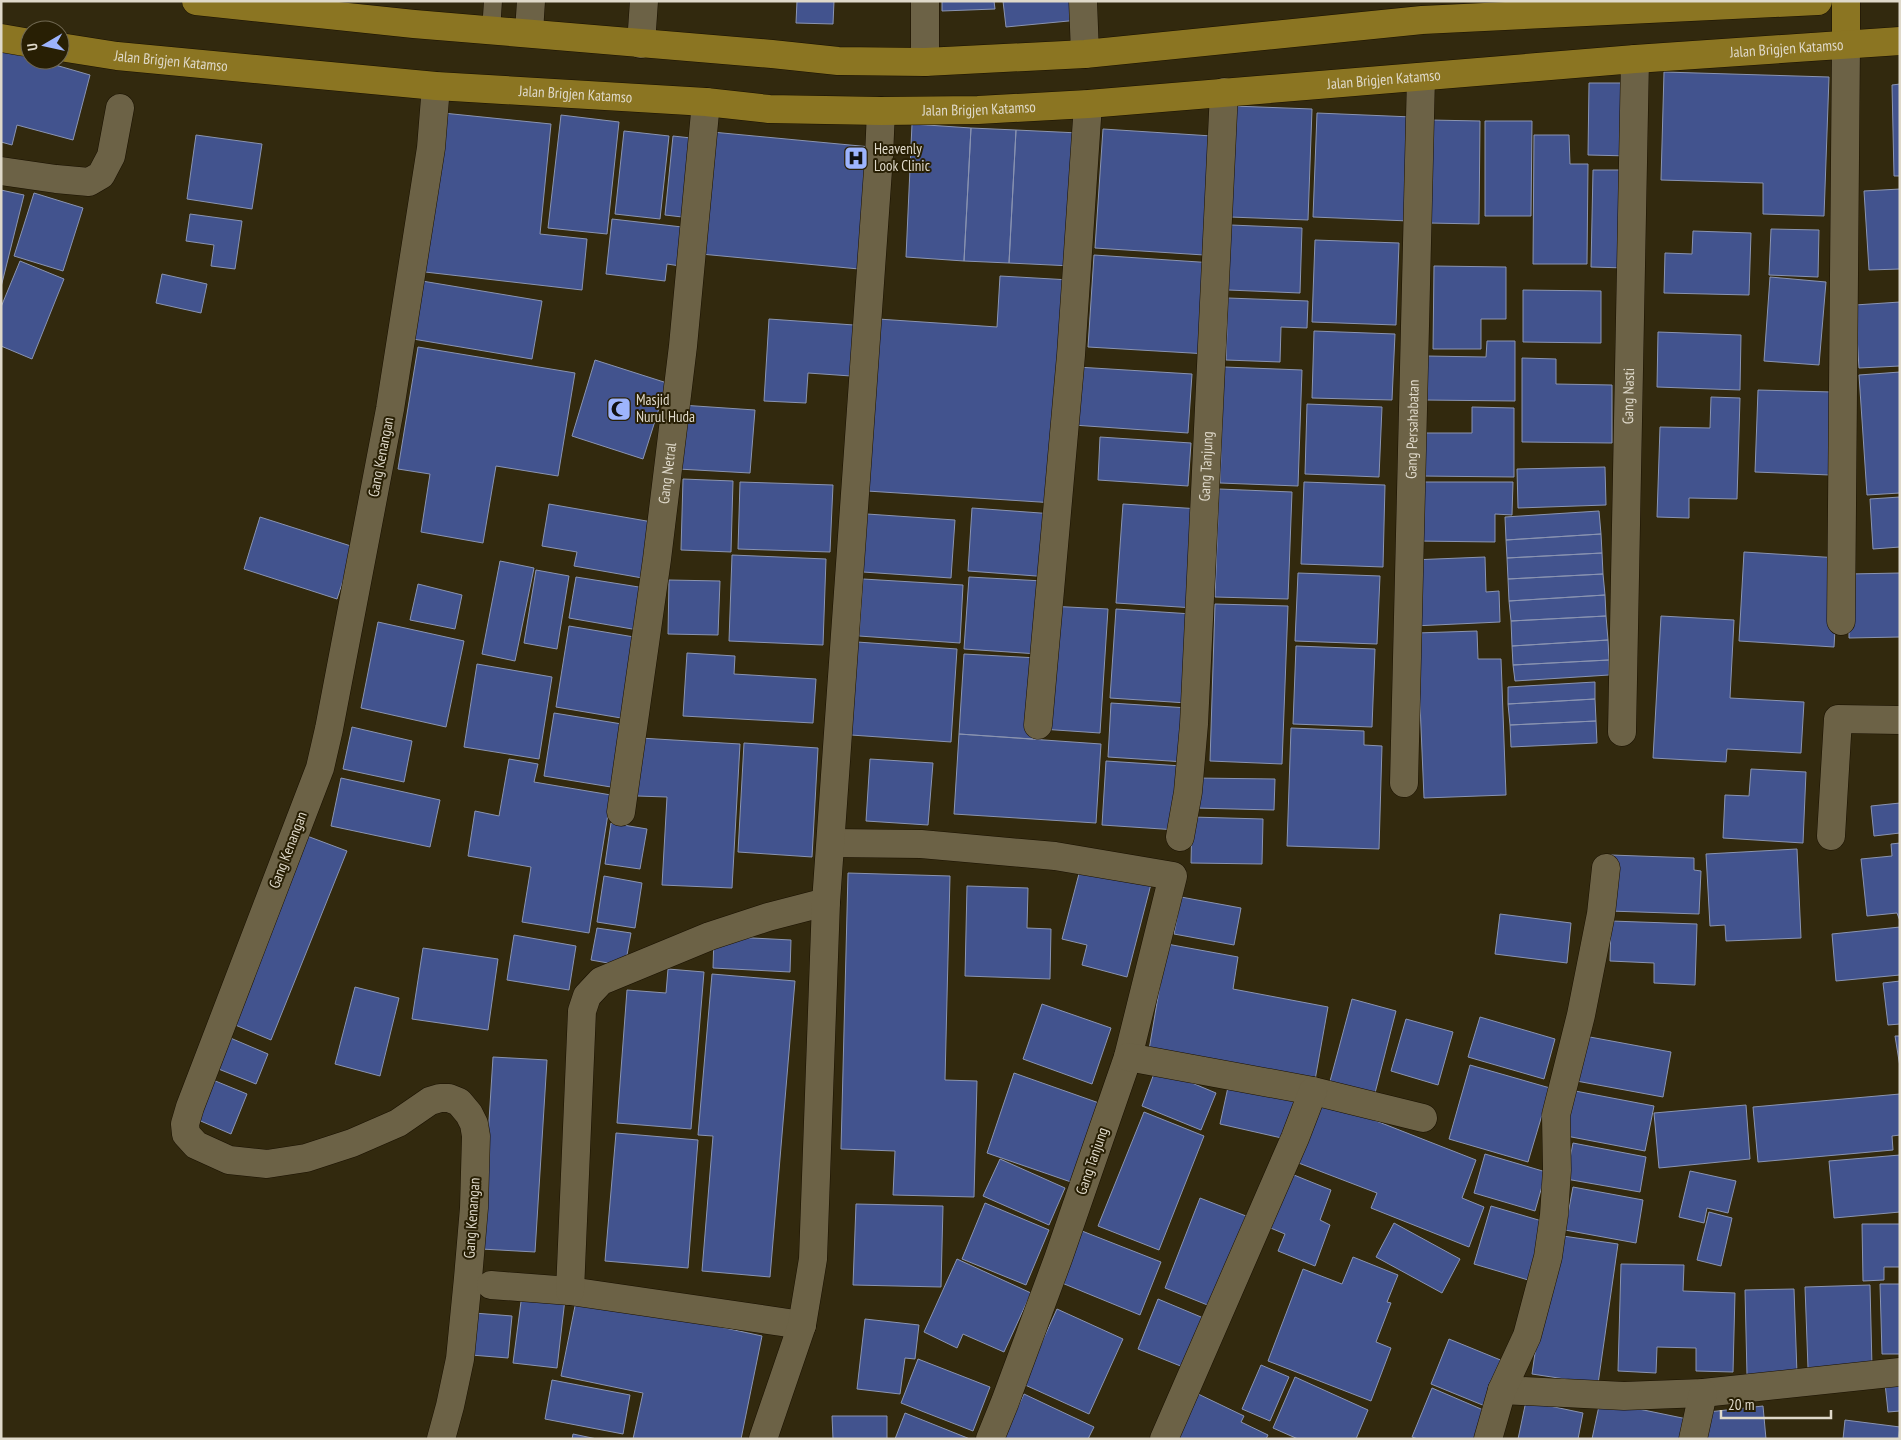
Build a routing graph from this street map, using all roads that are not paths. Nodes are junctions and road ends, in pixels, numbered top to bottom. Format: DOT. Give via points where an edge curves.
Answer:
graph roads {
  1 [pos="196,1"];
  2 [pos="493,1"];
  3 [pos="531,1"];
  4 [pos="644,1"];
  5 [pos="925,1"];
  6 [pos="1083,1"];
  7 [pos="1818,1"];
  8 [pos="1846,1"];
  9 [pos="1678,4"];
  10 [pos="317,7"];
  11 [pos="1422,11"];
  12 [pos="491,31"];
  13 [pos="528,32"];
  14 [pos="1,38"];
  15 [pos="20,41"];
  16 [pos="1900,41"];
  17 [pos="641,44"];
  18 [pos="1846,44"];
  19 [pos="70,48"];
  20 [pos="1085,54"];
  21 [pos="1635,59"];
  22 [pos="925,62"];
  23 [pos="1421,76"];
  24 [pos="436,86"];
  25 [pos="1224,92"];
  26 [pos="706,102"];
  27 [pos="1088,104"];
  28 [pos="120,108"];
  29 [pos="881,111"];
  30 [pos="1,171"];
  31 [pos="1841,622"];
  32 [pos="1900,720"];
  33 [pos="1038,725"];
  34 [pos="1622,732"];
  35 [pos="1404,783"];
  36 [pos="621,812"];
  37 [pos="1831,836"];
  38 [pos="1180,837"];
  39 [pos="830,843"];
  40 [pos="1606,868"];
  41 [pos="826,902"];
  42 [pos="1128,1057"];
  43 [pos="1313,1091"];
  44 [pos="1422,1118"];
  45 [pos="480,1282"];
  46 [pos="570,1291"];
  47 [pos="802,1326"];
  48 [pos="1900,1372"];
  49 [pos="1502,1390"];
  50 [pos="1703,1393"];
  51 [pos="441,1439"];
  52 [pos="762,1439"];
  53 [pos="990,1439"];
  54 [pos="1164,1439"];
  55 [pos="1488,1439"];
  56 [pos="1693,1439"];
  1 -- 10 [label="main road"];
  2 -- 12 [label="lane"];
  3 -- 13 [label="street"];
  4 -- 17 [label="street"];
  5 -- 22 [label="street"];
  6 -- 20 [label="street"];
  7 -- 9 [label="main road"];
  8 -- 18 [label="main road"];
  9 -- 11 [label="main road"];
  10 -- 12 [label="main road"];
  11 -- 20 [label="main road"];
  12 -- 13 [label="main road"];
  13 -- 17 [label="main road"];
  14 -- 15 [label="main road"];
  16 -- 18 [label="main road, Jalan Brigjen Katamso"];
  17 -- 22 [label="main road" via="838,61"];
  18 -- 21 [label="main road, Jalan Brigjen Katamso"];
  18 -- 31 [label="street"];
  19 -- 24 [label="main road, Jalan Brigjen Katamso" via="127,57"];
  20 -- 22 [label="main road"];
  21 -- 23 [label="main road, Jalan Brigjen Katamso"];
  21 -- 34 [label="street, Gang Nasti"];
  23 -- 25 [label="main road, Jalan Brigjen Katamso"];
  23 -- 35 [label="street, Gang Persahabatan"];
  24 -- 26 [label="main road, Jalan Brigjen Katamso"];
  24 -- 45 [label="street, Gang Kenangan" via="431,148 390,409 322,758 185,1124 186,1134 204,1149 229,1160 267,1164 306,1158 352,1144 398,1123 430,1101 449,1098 459,1102 469,1114 476,1136 474,1208"];
  25 -- 27 [label="main road, Jalan Brigjen Katamso"];
  25 -- 38 [label="street, Gang Tanjung" via="1194,724"];
  26 -- 29 [label="main road, Jalan Brigjen Katamso" via="769,109"];
  26 -- 36 [label="street, Gang Netral" via="682,356"];
  27 -- 29 [label="main road, Jalan Brigjen Katamso"];
  27 -- 33 [label="street" via="1071,355"];
  28 -- 30 [label="street" via="111,156 102,175 89,182"];
  29 -- 39 [label="street"];
  32 -- 37 [label="street" via="1838,719"];
  39 -- 41 [label="street"];
  39 -- 42 [label="street, Gang Tanjung" via="921,844 1055,856 1173,876"];
  40 -- 49 [label="street" via="1601,914 1581,1015 1556,1115 1557,1170 1548,1257 1527,1336"];
  41 -- 46 [label="street" via="710,936 602,981 587,996 582,1012"];
  41 -- 47 [label="street" via="813,1259"];
  42 -- 43 [label="street"];
  42 -- 53 [label="street, Gang Tanjung" via="1058,1259"];
  43 -- 44 [label="street"];
  43 -- 54 [label="street"];
  45 -- 46 [label="street"];
  45 -- 51 [label="street"];
  46 -- 47 [label="street"];
  47 -- 52 [label="street"];
  48 -- 50 [label="street"];
  49 -- 50 [label="street" via="1624,1396"];
  49 -- 55 [label="street"];
  50 -- 56 [label="street"];
}
